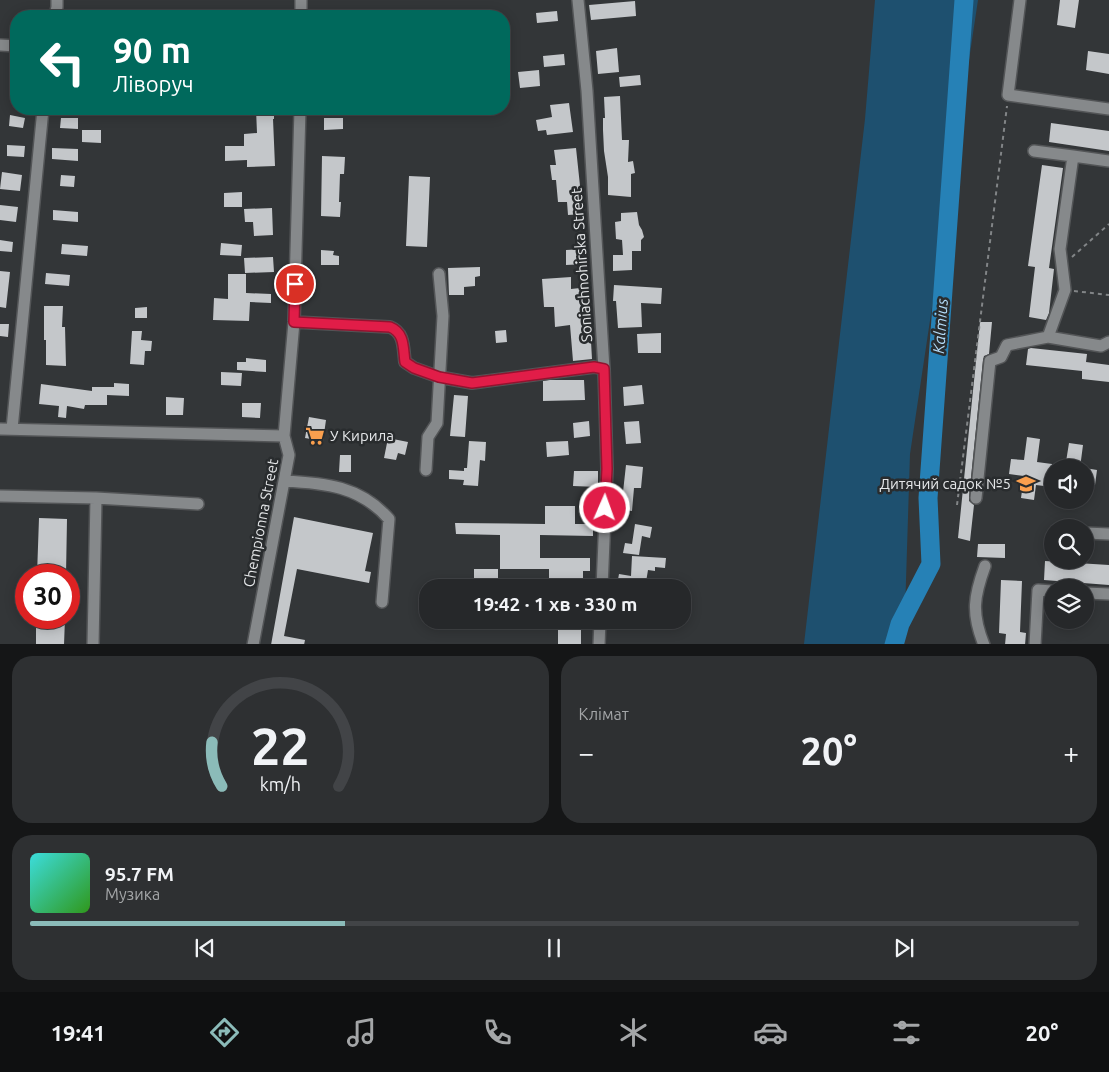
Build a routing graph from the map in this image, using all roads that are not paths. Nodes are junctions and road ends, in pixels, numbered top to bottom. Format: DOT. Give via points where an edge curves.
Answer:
graph roads {
  1 [pos="578,0"];
  2 [pos="1020,0"];
  3 [pos="1109,109"];
  4 [pos="42,115"];
  5 [pos="300,115"];
  6 [pos="1034,150"];
  7 [pos="1073,156"];
  8 [pos="1109,161"];
  9 [pos="439,274"];
  10 [pos="294,322"];
  11 [pos="1048,337"];
  12 [pos="1109,342"];
  13 [pos="604,369"];
  14 [pos="439,377"];
  15 [pos="6,429"];
  16 [pos="284,436"];
  17 [pos="426,470"];
  18 [pos="284,481"];
  19 [pos="0,496"];
  20 [pos="96,498"];
  21 [pos="976,498"];
  22 [pos="198,504"];
  23 [pos="1094,533"];
  24 [pos="1109,534"];
  25 [pos="985,566"];
  26 [pos="602,579"];
  27 [pos="1044,590"];
  28 [pos="1094,593"];
  29 [pos="1109,594"];
  30 [pos="382,602"];
  31 [pos="600,629"];
  32 [pos="93,644"];
  33 [pos="253,644"];
  34 [pos="600,644"];
  35 [pos="984,644"];
  36 [pos="1036,644"];
  1 -- 13 [label="street, Soniachnohirska Street" via="587,91"];
  2 -- 3 [label="street" via="1008,95"];
  4 -- 15 [label="street"];
  5 -- 10 [label="street, Chempionna Street"];
  6 -- 7 [label="street"];
  7 -- 8 [label="street"];
  7 -- 11 [label="street" via="1060,249 1065,290"];
  9 -- 14 [label="street" via="443,316"];
  10 -- 14 [label="street" via="390,327 402,336 405,362"];
  10 -- 16 [label="street, Chempionna Street"];
  11 -- 12 [label="street" via="1101,346"];
  11 -- 21 [label="street" via="1007,345 1001,357 990,361"];
  13 -- 14 [label="street" via="594,367 472,383"];
  13 -- 26 [label="street, Soniachnohirska Street" via="607,469"];
  14 -- 17 [label="street" via="437,423 428,437"];
  15 -- 16 [label="street"];
  16 -- 18 [label="street, Chempionna Street" via="289,455"];
  18 -- 30 [label="street" via="322,483 351,491 379,507 389,519"];
  18 -- 33 [label="street, Chempionna Street"];
  19 -- 20 [label="street"];
  20 -- 22 [label="street"];
  20 -- 32 [label="street"];
  23 -- 24 [label="street"];
  25 -- 35 [label="street" via="976,591 974,611"];
  27 -- 36 [label="street" via="1038,590"];
  28 -- 29 [label="street"];
  31 -- 34 [label="street"];
}
